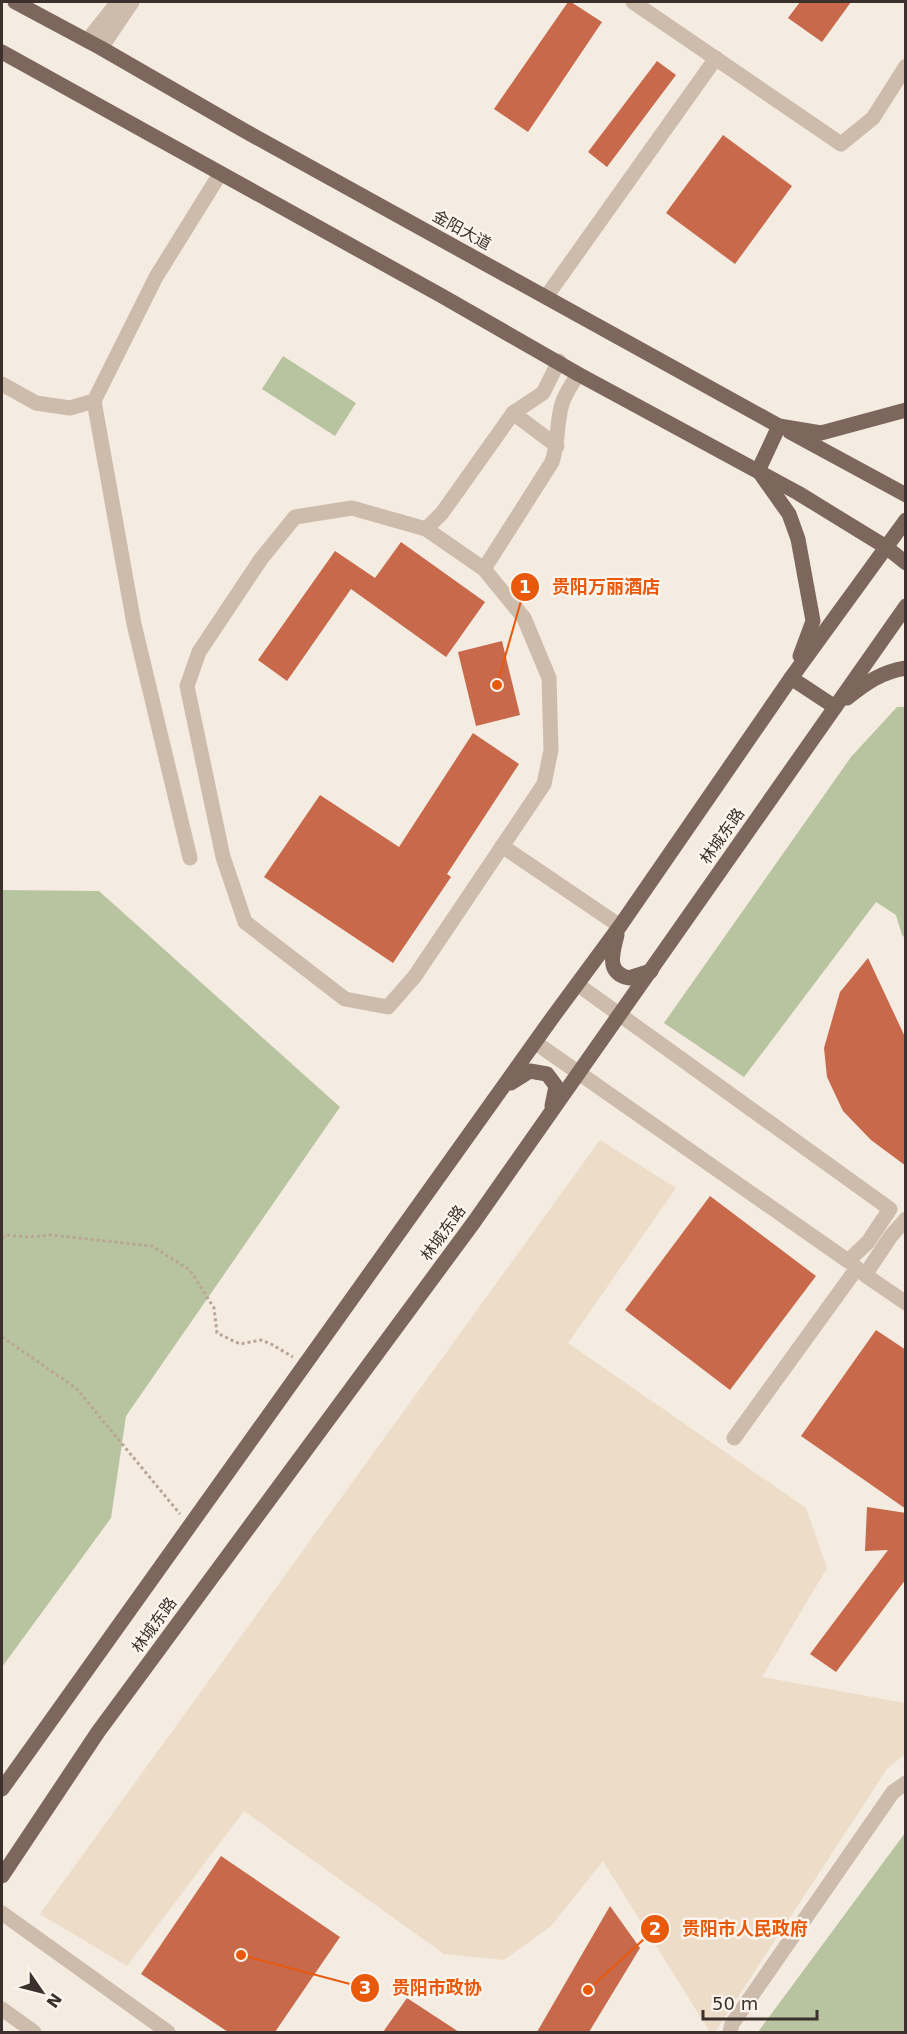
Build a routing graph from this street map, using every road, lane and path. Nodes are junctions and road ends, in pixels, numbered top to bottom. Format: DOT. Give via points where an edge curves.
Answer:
graph roads {
  1 [pos="15,2"];
  2 [pos="118,2"];
  3 [pos="132,2"];
  4 [pos="633,2"];
  5 [pos="87,41"];
  6 [pos="101,48"];
  7 [pos="2,52"];
  8 [pos="716,58"];
  9 [pos="906,66"];
  10 [pos="220,174"];
  11 [pos="546,297"];
  12 [pos="559,361"];
  13 [pos="579,374"];
  14 [pos="2,384"];
  15 [pos="94,401"];
  16 [pos="906,410"];
  17 [pos="513,413"];
  18 [pos="779,426"];
  19 [pos="557,446"];
  20 [pos="758,471"];
  21 [pos="906,495"];
  22 [pos="906,520"];
  23 [pos="426,529"];
  24 [pos="886,548"];
  25 [pos="906,562"];
  26 [pos="484,569"];
  27 [pos="906,606"];
  28 [pos="906,668"];
  29 [pos="791,678"];
  30 [pos="835,707"];
  31 [pos="502,846"];
  32 [pos="190,858"];
  33 [pos="620,926"];
  34 [pos="651,971"];
  35 [pos="577,984"];
  36 [pos="621,1013"];
  37 [pos="536,1043"];
  38 [pos="578,1074"];
  39 [pos="503,1089"];
  40 [pos="549,1114"];
  41 [pos="890,1209"];
  42 [pos="905,1219"];
  43 [pos="2,1238"];
  44 [pos="857,1268"];
  45 [pos="906,1303"];
  46 [pos="2,1337"];
  47 [pos="305,1364"];
  48 [pos="734,1438"];
  49 [pos="189,1526"];
  50 [pos="906,1783"];
  51 [pos="2,1789"];
  52 [pos="2,1876"];
  53 [pos="2,1913"];
  54 [pos="2,2009"];
  55 [pos="34,2032"];
  56 [pos="168,2032"];
  57 [pos="730,2032"];
  1 -- 5 [label="main road, 金阳大道"];
  2 -- 5 [label="street"];
  3 -- 6 [label="street"];
  4 -- 8 [label="street"];
  5 -- 6 [label="main road, 金阳大道"];
  6 -- 11 [label="main road, 金阳大道"];
  7 -- 10 [label="main road"];
  8 -- 9 [label="street" via="841,144 873,118"];
  8 -- 11 [label="street"];
  10 -- 12 [label="main road"];
  10 -- 15 [label="street" via="156,277"];
  11 -- 18 [label="main road, 金阳大道"];
  12 -- 13 [label="main road"];
  12 -- 17 [label="street" via="543,393"];
  13 -- 19 [label="street" via="562,402"];
  13 -- 20 [label="main road"];
  14 -- 15 [label="street" via="36,403 70,408"];
  15 -- 32 [label="street" via="134,624"];
  16 -- 18 [label="main road, 金阳大道" via="821,433"];
  17 -- 19 [label="street"];
  17 -- 23 [label="street" via="442,513"];
  18 -- 20 [label="main road"];
  18 -- 21 [label="main road"];
  19 -- 26 [label="street" via="552,462"];
  20 -- 24 [label="main road"];
  20 -- 29 [label="main road" via="789,514 813,621"];
  22 -- 24 [label="main road, 林城东路"];
  23 -- 26 [label="street"];
  23 -- 31 [label="street" via="352,508 295,517 261,559 199,652 187,686 223,857 244,922 345,999 388,1007 415,976"];
  24 -- 25 [label="main road"];
  24 -- 29 [label="main road, 林城东路"];
  26 -- 31 [label="street" via="524,618 549,678 551,750 544,784"];
  27 -- 30 [label="main road, 林城东路"];
  28 -- 30 [label="main road" via="889,670 867,682"];
  29 -- 30 [label="main road"];
  29 -- 33 [label="main road, 林城东路"];
  30 -- 34 [label="main road, 林城东路"];
  31 -- 33 [label="street"];
  33 -- 34 [label="main road" via="613,968 629,978"];
  33 -- 35 [label="main road, 林城东路"];
  34 -- 36 [label="main road, 林城东路"];
  35 -- 36 [label="street"];
  35 -- 37 [label="main road, 林城东路"];
  36 -- 38 [label="main road, 林城东路"];
  36 -- 41 [label="street"];
  37 -- 38 [label="street"];
  37 -- 39 [label="main road, 林城东路"];
  38 -- 40 [label="main road, 林城东路"];
  38 -- 44 [label="street"];
  39 -- 40 [label="main road" via="530,1071 547,1074 556,1090"];
  39 -- 47 [label="main road, 林城东路"];
  40 -- 52 [label="main road, 林城东路" via="474,1222 98,1732"];
  41 -- 42 [label="street"];
  41 -- 44 [label="street" via="868,1242"];
  42 -- 44 [label="street"];
  43 -- 47 [label="path" via="51,1235 152,1246 190,1270 214,1308 217,1333 240,1344 261,1340"];
  44 -- 45 [label="street"];
  44 -- 48 [label="street"];
  46 -- 49 [label="path" via="76,1388"];
  47 -- 49 [label="main road, 林城东路"];
  49 -- 51 [label="main road, 林城东路"];
  50 -- 57 [label="street" via="893,1792"];
  53 -- 56 [label="street"];
  54 -- 55 [label="street"];
}
